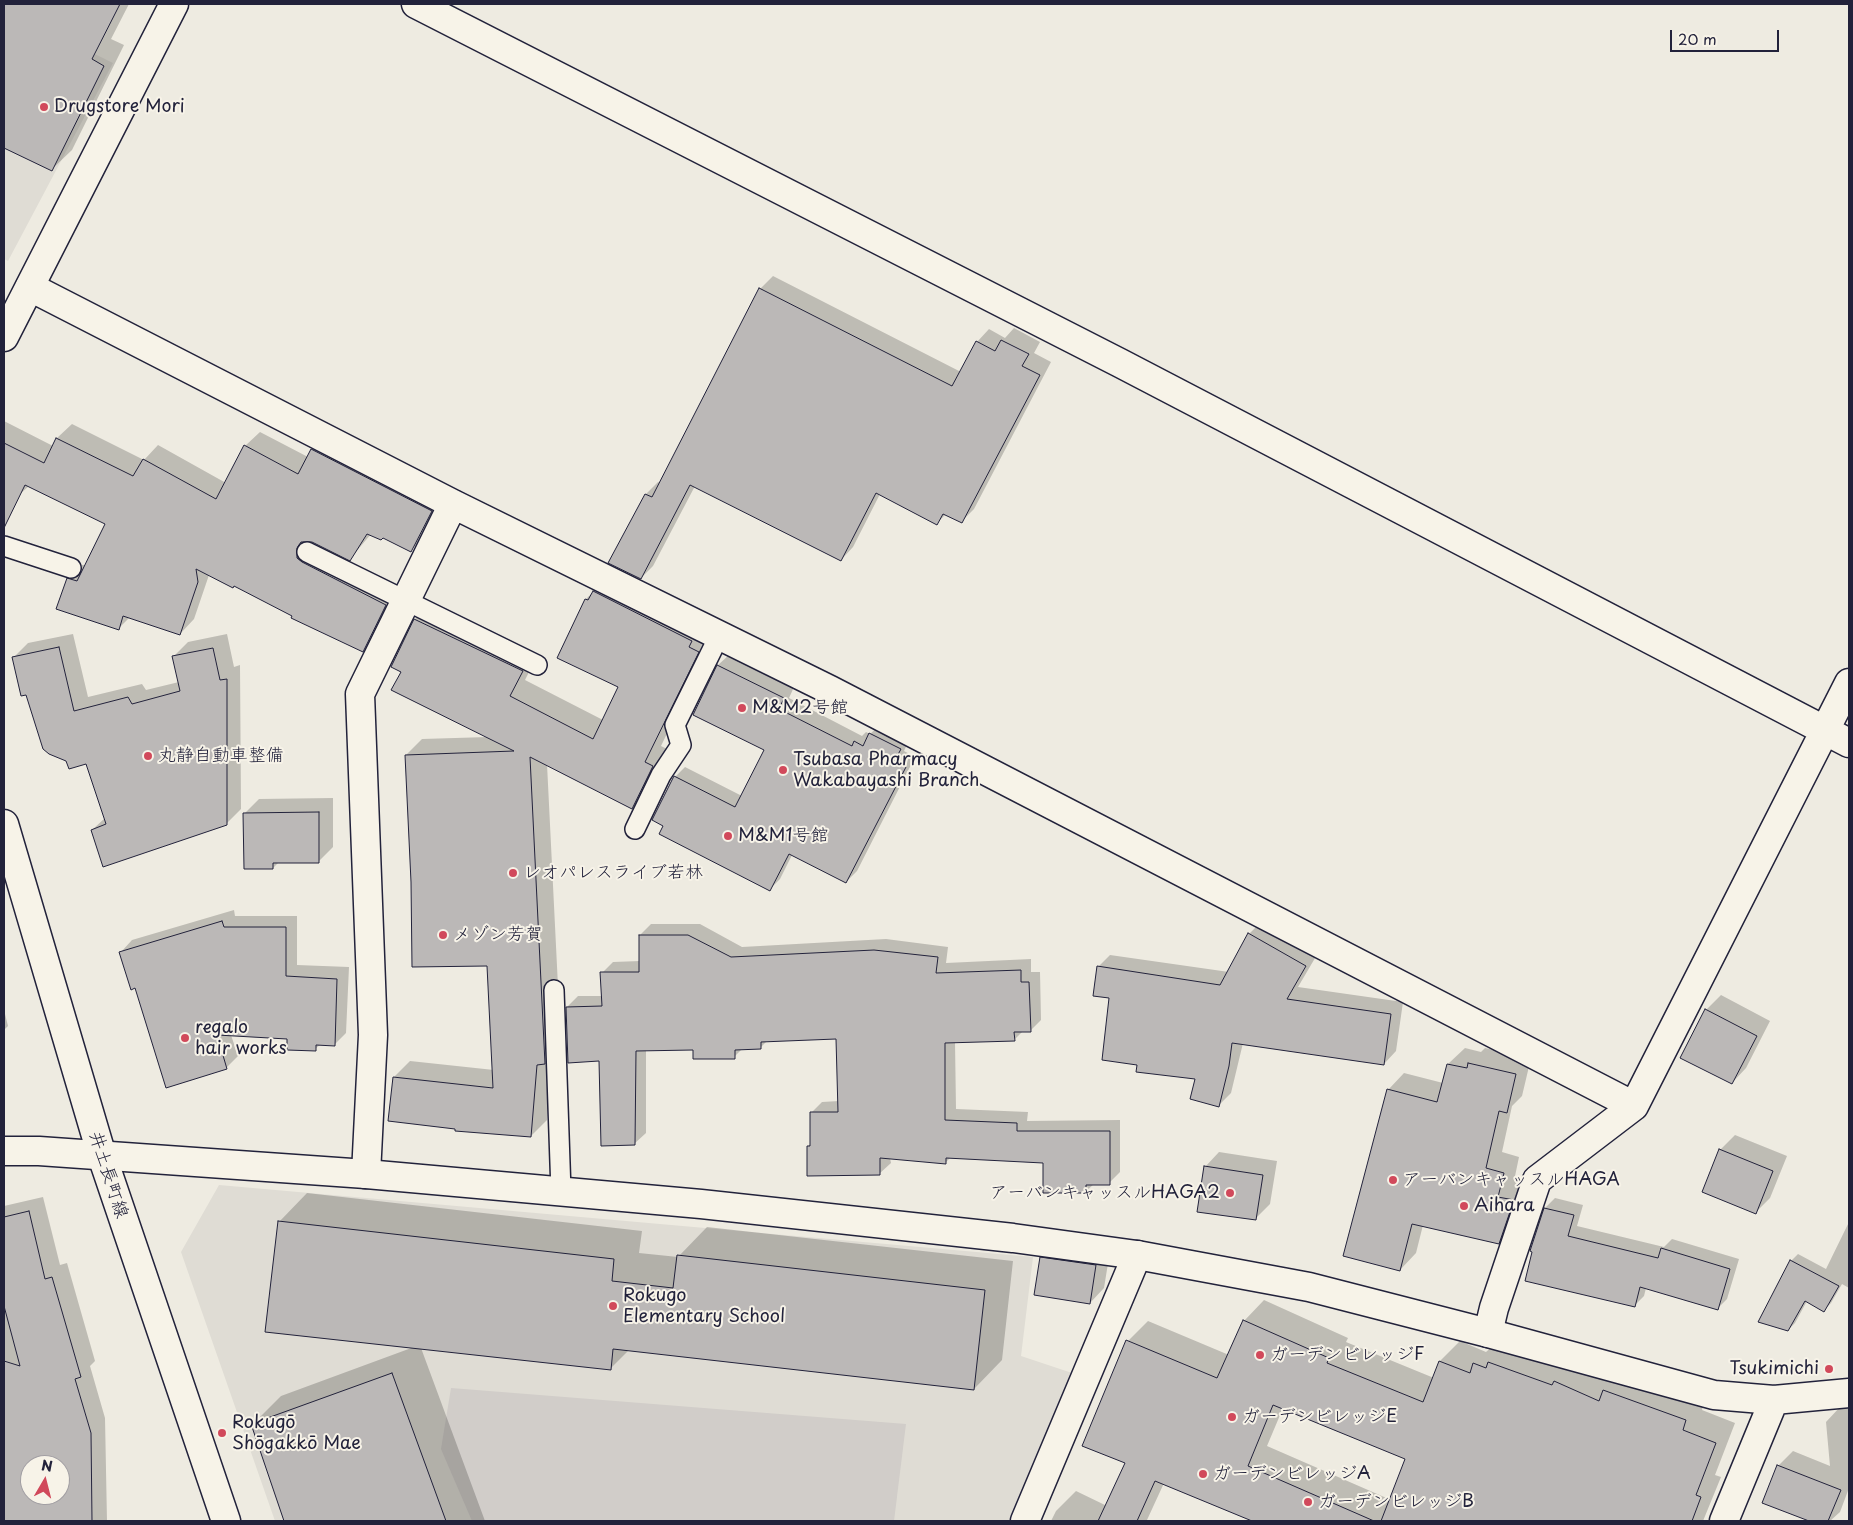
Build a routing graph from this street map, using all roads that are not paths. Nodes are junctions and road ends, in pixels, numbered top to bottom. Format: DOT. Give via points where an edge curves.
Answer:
graph roads {
  1 [pos="172,4"];
  2 [pos="416,4"];
  3 [pos="30,287"];
  4 [pos="4,337"];
  5 [pos="452,504"];
  6 [pos="4,546"];
  7 [pos="307,552"];
  8 [pos="71,568"];
  9 [pos="406,600"];
  10 [pos="718,636"];
  11 [pos="537,665"];
  12 [pos="1849,683"];
  13 [pos="1825,730"];
  14 [pos="1849,742"];
  15 [pos="4,824"];
  16 [pos="635,830"];
  17 [pos="554,990"];
  18 [pos="1634,1106"];
  19 [pos="4,1151"];
  20 [pos="102,1156"];
  21 [pos="366,1174"];
  22 [pos="560,1192"];
  23 [pos="1137,1255"];
  24 [pos="1488,1333"];
  25 [pos="1849,1393"];
  26 [pos="1774,1400"];
  27 [pos="226,1521"];
  28 [pos="1025,1521"];
  29 [pos="1724,1521"];
  1 -- 3 [label="street"];
  2 -- 13 [label="street" via="1129,367"];
  3 -- 4 [label="street"];
  3 -- 5 [label="street"];
  5 -- 9 [label="street"];
  5 -- 10 [label="street"];
  6 -- 8 [label="lane"];
  7 -- 9 [label="lane"];
  9 -- 11 [label="lane"];
  9 -- 21 [label="street" via="360,694 373,1035"];
  10 -- 16 [label="lane" via="675,725 681,745 661,775"];
  10 -- 18 [label="street" via="830,690"];
  12 -- 13 [label="street"];
  13 -- 14 [label="street"];
  13 -- 18 [label="street"];
  15 -- 20 [label="street, 井土長町線"];
  17 -- 22 [label="lane"];
  18 -- 24 [label="street" via="1537,1180"];
  19 -- 20 [label="street"];
  20 -- 21 [label="street"];
  20 -- 27 [label="street, 井土長町線"];
  21 -- 22 [label="street"];
  22 -- 23 [label="street" via="701,1204"];
  23 -- 24 [label="street" via="1308,1287"];
  23 -- 28 [label="street"];
  24 -- 26 [label="street" via="1714,1395"];
  25 -- 26 [label="street"];
  26 -- 29 [label="street"];
}
